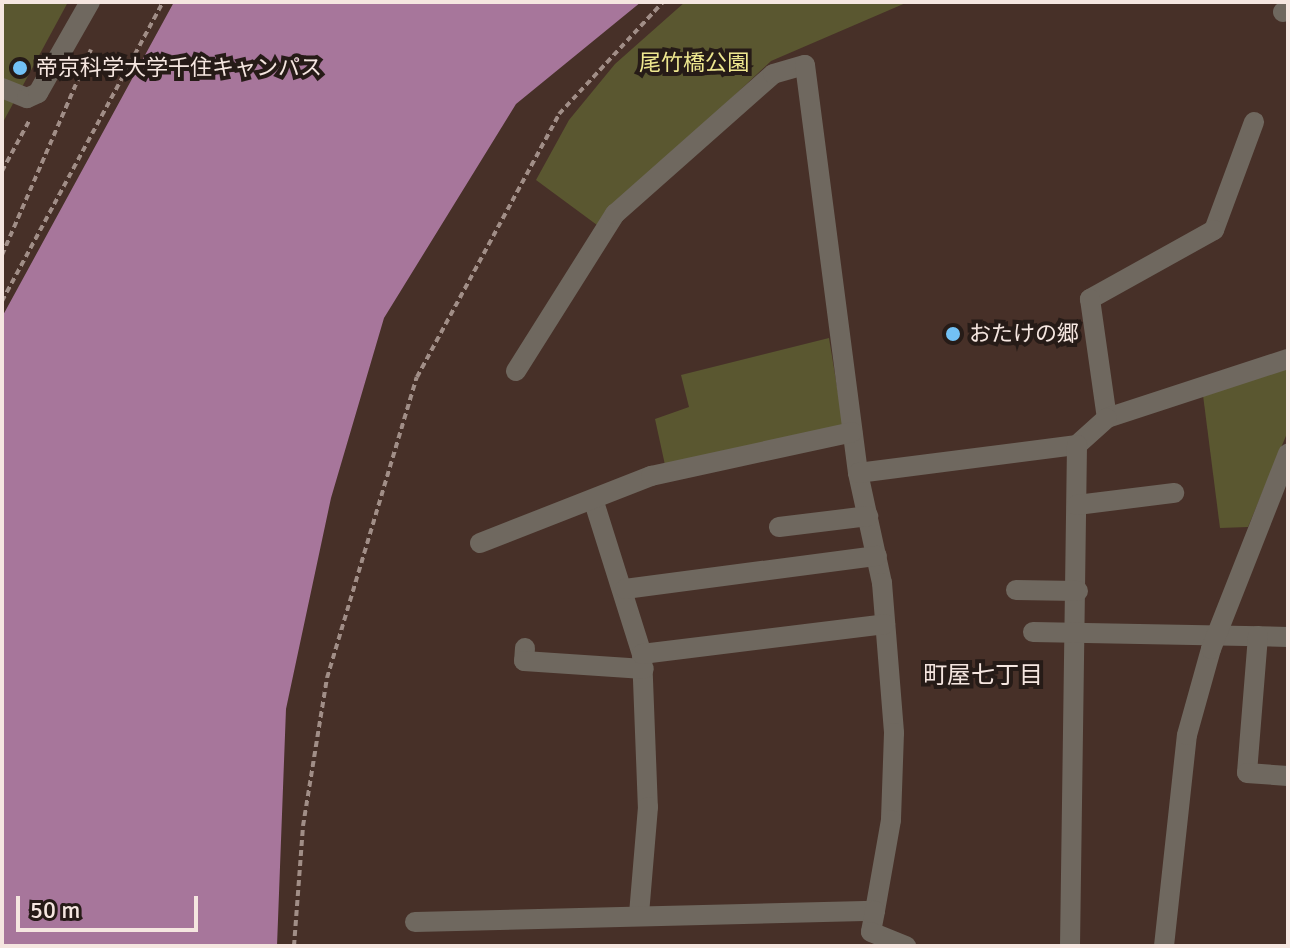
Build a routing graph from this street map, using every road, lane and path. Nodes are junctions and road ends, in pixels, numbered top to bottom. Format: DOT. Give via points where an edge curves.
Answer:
graph roads {
  1 [pos="90,2"];
  2 [pos="163,2"];
  3 [pos="663,2"];
  4 [pos="96,36"];
  5 [pos="2,88"];
  6 [pos="1254,122"];
  7 [pos="2,255"];
  8 [pos="2,301"];
  9 [pos="1288,359"];
  10 [pos="516,371"];
  11 [pos="1107,418"];
  12 [pos="852,432"];
  13 [pos="1077,445"];
  14 [pos="1288,454"];
  15 [pos="858,473"];
  16 [pos="1174,493"];
  17 [pos="594,502"];
  18 [pos="1077,505"];
  19 [pos="868,516"];
  20 [pos="779,527"];
  21 [pos="480,543"];
  22 [pos="877,556"];
  23 [pos="625,589"];
  24 [pos="1016,590"];
  25 [pos="1078,591"];
  26 [pos="885,624"];
  27 [pos="1033,632"];
  28 [pos="1078,633"];
  29 [pos="1217,636"];
  30 [pos="1258,636"];
  31 [pos="1288,637"];
  32 [pos="525,648"];
  33 [pos="643,662"];
  34 [pos="1288,776"];
  35 [pos="639,915"];
  36 [pos="415,922"];
  37 [pos="870,930"];
  38 [pos="294,946"];
  39 [pos="906,946"];
  40 [pos="1070,946"];
  41 [pos="1164,946"];
  1 -- 5 [label="street" via="38,93 27,98"];
  2 -- 8 [label="path"];
  3 -- 38 [label="path" via="559,114 417,377 374,501 327,678 303,826"];
  4 -- 7 [label="path"];
  6 -- 11 [label="street" via="1214,230 1090,299"];
  9 -- 11 [label="street"];
  10 -- 12 [label="street" via="615,214 773,74 805,65"];
  11 -- 13 [label="street"];
  12 -- 15 [label="street"];
  12 -- 17 [label="street" via="651,476"];
  13 -- 15 [label="street"];
  13 -- 18 [label="street"];
  14 -- 29 [label="street"];
  15 -- 19 [label="street"];
  16 -- 18 [label="street"];
  17 -- 21 [label="street"];
  17 -- 23 [label="street"];
  18 -- 25 [label="street"];
  19 -- 20 [label="street"];
  19 -- 22 [label="street"];
  22 -- 23 [label="street"];
  22 -- 26 [label="street"];
  23 -- 33 [label="street"];
  24 -- 25 [label="street"];
  25 -- 28 [label="street"];
  26 -- 33 [label="street"];
  26 -- 37 [label="street" via="892,806"];
  27 -- 28 [label="street"];
  28 -- 29 [label="street"];
  28 -- 40 [label="street"];
  29 -- 30 [label="street"];
  29 -- 41 [label="street" via="1187,735"];
  30 -- 31 [label="street"];
  30 -- 34 [label="street" via="1247,773"];
  32 -- 33 [label="street" via="524,661"];
  33 -- 35 [label="street" via="648,807"];
  35 -- 36 [label="street"];
  35 -- 37 [label="street"];
  37 -- 39 [label="street"];
}
